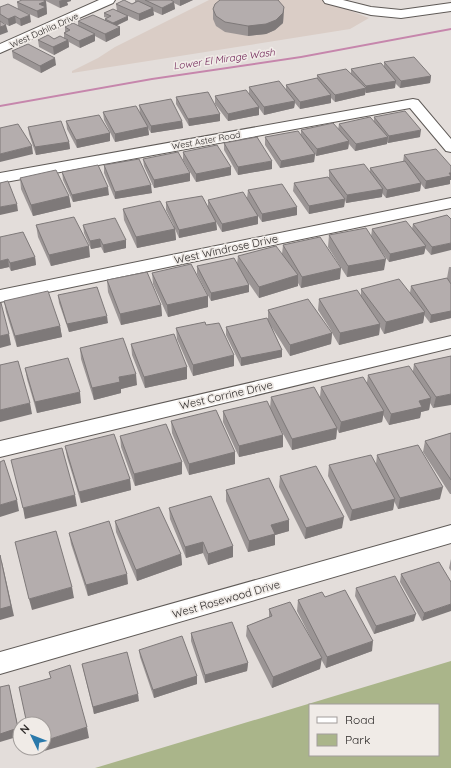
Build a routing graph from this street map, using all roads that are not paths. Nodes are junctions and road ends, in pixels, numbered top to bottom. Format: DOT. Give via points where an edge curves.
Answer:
graph roads {
  1 [pos="109,0"];
  2 [pos="329,0"];
  3 [pos="451,7"];
  4 [pos="0,49"];
  5 [pos="451,148"];
  6 [pos="0,178"];
  7 [pos="451,203"];
  8 [pos="0,296"];
  9 [pos="451,342"];
  10 [pos="0,449"];
  11 [pos="451,534"];
  12 [pos="0,663"];
  1 -- 4 [label="street, West Dahlia Drive"];
  2 -- 3 [label="street" via="371,11 401,14"];
  5 -- 6 [label="street, West Aster Road" via="412,103"];
  7 -- 8 [label="street, West Windrose Drive"];
  9 -- 10 [label="street, West Corrine Drive"];
  11 -- 12 [label="street, West Rosewood Drive"];
}
